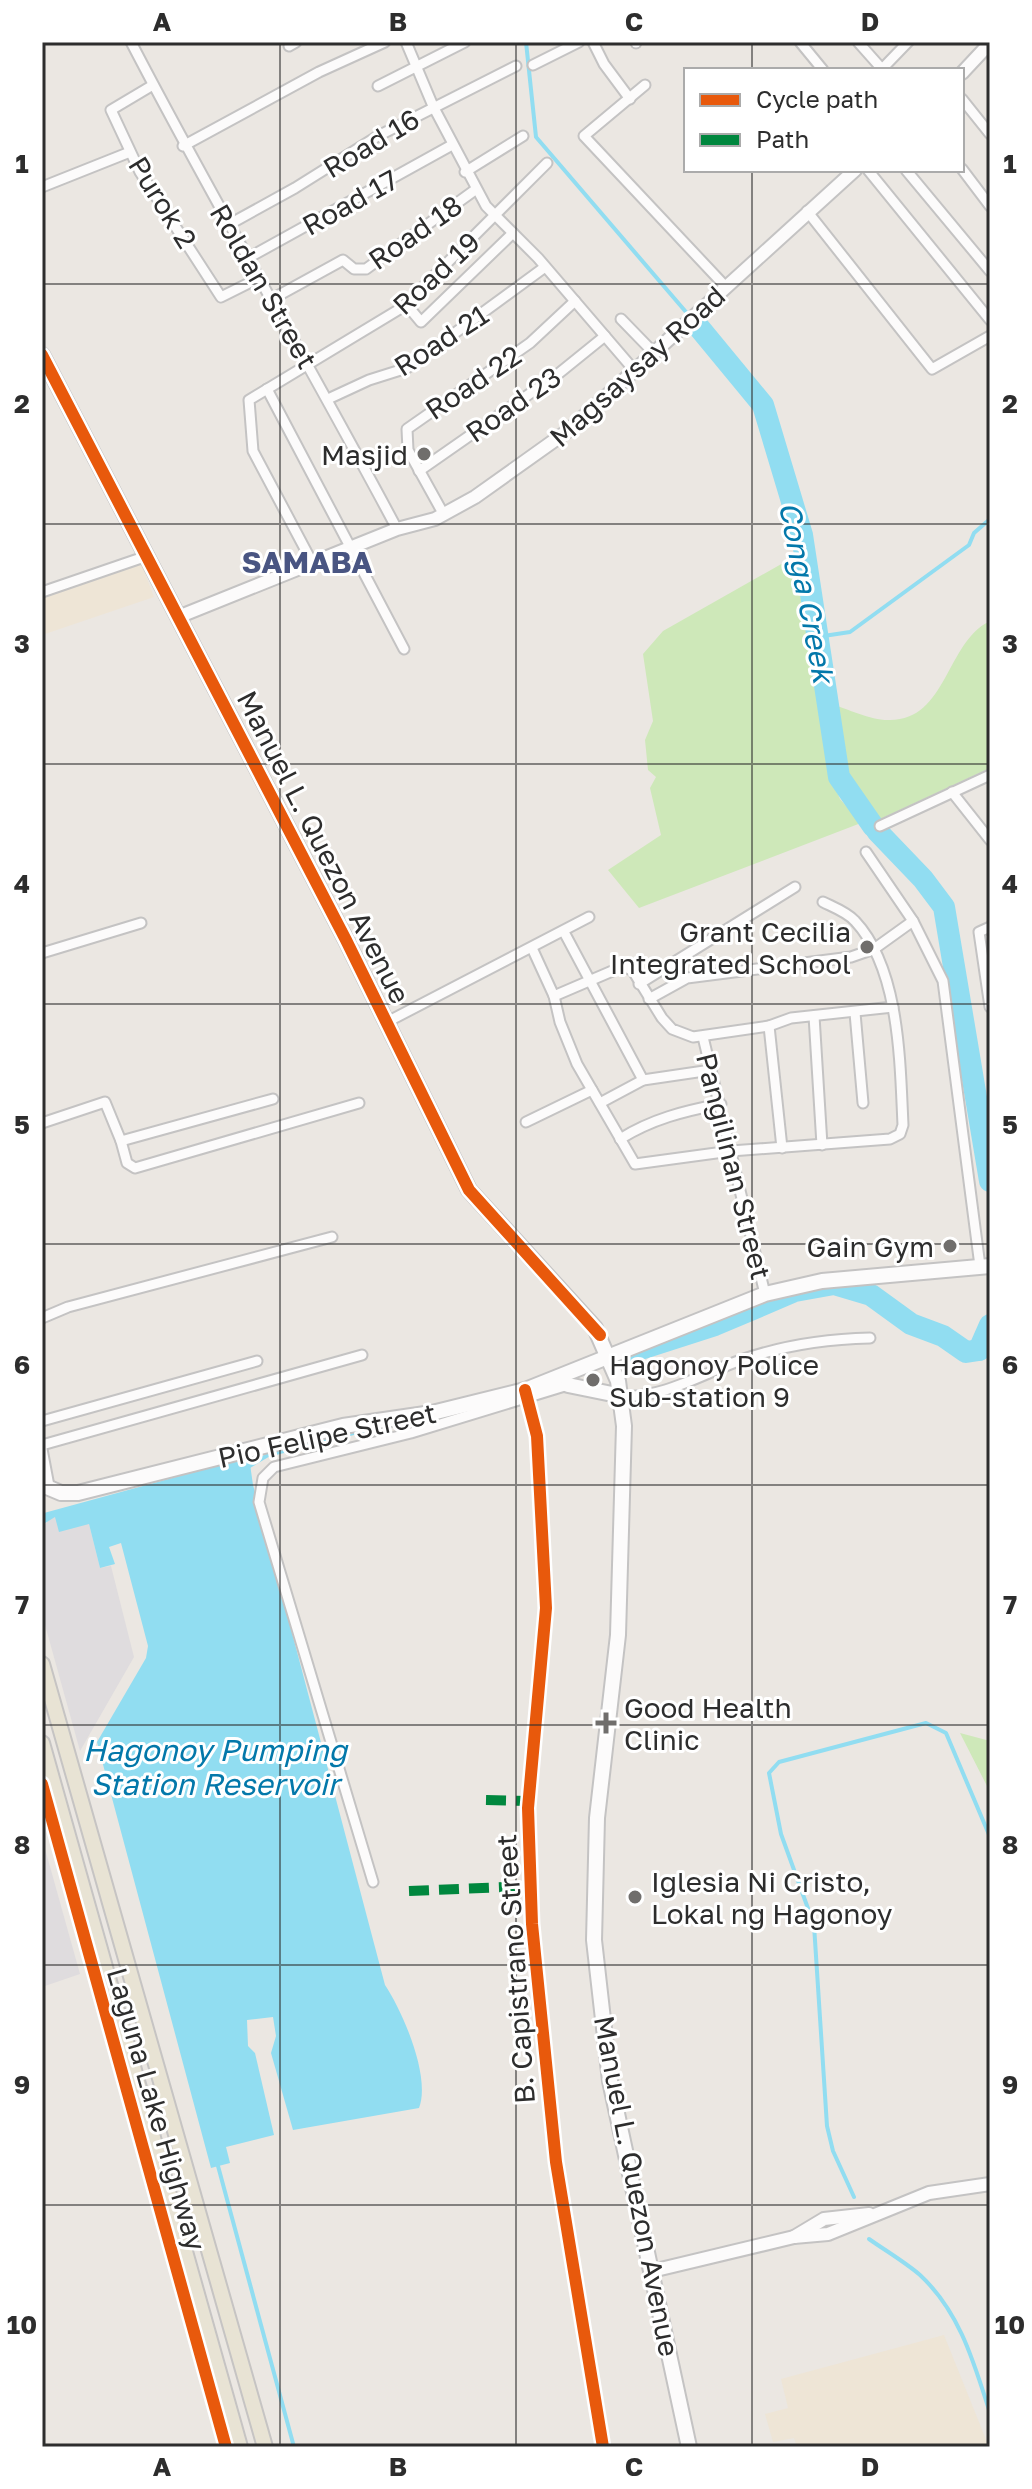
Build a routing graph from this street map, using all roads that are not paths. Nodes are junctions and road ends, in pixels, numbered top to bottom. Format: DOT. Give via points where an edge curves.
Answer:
graph roads {
  1 [pos="131,42"];
  2 [pos="385,42"];
  3 [pos="406,42"];
  4 [pos="465,42"];
  5 [pos="579,42"];
  6 [pos="593,42"];
  7 [pos="800,42"];
  8 [pos="858,42"];
  9 [pos="908,42"];
  10 [pos="987,44"];
  11 [pos="416,64"];
  12 [pos="533,65"];
  13 [pos="516,66"];
  14 [pos="821,68"];
  15 [pos="879,68"];
  16 [pos="883,68"];
  17 [pos="964,71"];
  18 [pos="153,85"];
  19 [pos="645,85"];
  20 [pos="378,86"];
  21 [pos="630,99"];
  22 [pos="964,102"];
  23 [pos="433,106"];
  24 [pos="990,134"];
  25 [pos="523,136"];
  26 [pos="452,145"];
  27 [pos="183,146"];
  28 [pos="130,152"];
  29 [pos="547,163"];
  30 [pos="465,172"];
  31 [pos="853,172"];
  32 [pos="870,172"];
  33 [pos="908,172"];
  34 [pos="964,172"];
  35 [pos="42,187"];
  36 [pos="475,190"];
  37 [pos="990,206"];
  38 [pos="807,211"];
  39 [pos="495,217"];
  40 [pos="228,225"];
  41 [pos="513,233"];
  42 [pos="248,258"];
  43 [pos="545,267"];
  44 [pos="990,271"];
  45 [pos="259,278"];
  46 [pos="725,286"];
  47 [pos="272,299"];
  48 [pos="575,301"];
  49 [pos="406,304"];
  50 [pos="621,319"];
  51 [pos="990,320"];
  52 [pos="605,336"];
  53 [pos="990,336"];
  54 [pos="654,353"];
  55 [pos="42,355"];
  56 [pos="310,364"];
  57 [pos="634,370"];
  58 [pos="267,389"];
  59 [pos="328,399"];
  60 [pos="419,471"];
  61 [pos="444,515"];
  62 [pos="397,529"];
  63 [pos="351,547"];
  64 [pos="147,556"];
  65 [pos="313,564"];
  66 [pos="42,592"];
  67 [pos="178,617"];
  68 [pos="404,649"];
  69 [pos="990,775"];
  70 [pos="952,792"];
  71 [pos="880,826"];
  72 [pos="990,840"];
  73 [pos="866,852"];
  74 [pos="795,887"];
  75 [pos="823,902"];
  76 [pos="589,917"];
  77 [pos="913,921"];
  78 [pos="141,923"];
  79 [pos="990,927"];
  80 [pos="564,932"];
  81 [pos="532,948"];
  82 [pos="874,949"];
  83 [pos="42,953"];
  84 [pos="591,979"];
  85 [pos="639,984"];
  86 [pos="554,996"];
  87 [pos="649,999"];
  88 [pos="893,1007"];
  89 [pos="990,1007"];
  90 [pos="855,1013"];
  91 [pos="814,1016"];
  92 [pos="387,1022"];
  93 [pos="769,1026"];
  94 [pos="703,1037"];
  95 [pos="711,1070"];
  96 [pos="643,1080"];
  97 [pos="592,1090"];
  98 [pos="273,1099"];
  99 [pos="359,1103"];
  100 [pos="600,1103"];
  101 [pos="863,1103"];
  102 [pos="721,1104"];
  103 [pos="526,1122"];
  104 [pos="42,1123"];
  105 [pos="620,1139"];
  106 [pos="121,1141"];
  107 [pos="822,1145"];
  108 [pos="782,1148"];
  109 [pos="731,1151"];
  110 [pos="332,1237"];
  111 [pos="985,1266"];
  112 [pos="765,1294"];
  113 [pos="42,1318"];
  114 [pos="600,1335"];
  115 [pos="870,1338"];
  116 [pos="642,1344"];
  117 [pos="362,1355"];
  118 [pos="257,1361"];
  119 [pos="611,1362"];
  120 [pos="568,1385"];
  121 [pos="620,1389"];
  122 [pos="526,1394"];
  123 [pos="42,1421"];
  124 [pos="344,1429"];
  125 [pos="348,1445"];
  126 [pos="42,1447"];
  127 [pos="45,1486"];
  128 [pos="42,1664"];
  129 [pos="42,1743"];
  130 [pos="373,1882"];
  131 [pos="990,2184"];
  132 [pos="652,2271"];
  133 [pos="240,2447"];
  134 [pos="265,2447"];
  135 [pos="603,2447"];
  136 [pos="689,2447"];
  1 -- 18 [label="street, Roldan Street"];
  2 -- 27 [label="street"];
  3 -- 11 [label="street"];
  4 -- 11 [label="street"];
  5 -- 12 [label="street"];
  6 -- 21 [label="street"];
  7 -- 14 [label="street"];
  8 -- 15 [label="street"];
  9 -- 16 [label="street"];
  10 -- 17 [label="street"];
  11 -- 20 [label="street"];
  11 -- 23 [label="street"];
  13 -- 23 [label="street, Road 16"];
  18 -- 27 [label="street, Roldan Street"];
  18 -- 28 [label="street, Purok 2" via="111,110"];
  19 -- 21 [label="street"];
  21 -- 46 [label="street" via="584,136"];
  22 -- 24 [label="street"];
  23 -- 26 [label="street"];
  23 -- 40 [label="street, Road 16"];
  25 -- 30 [label="street, Road 18"];
  26 -- 30 [label="street"];
  26 -- 42 [label="street, Road 17"];
  27 -- 40 [label="street, Roldan Street"];
  28 -- 35 [label="street"];
  28 -- 45 [label="street, Purok 2" via="221,297"];
  29 -- 39 [label="street, Road 19"];
  30 -- 36 [label="street"];
  31 -- 38 [label="street, Magsaysay Road"];
  32 -- 51 [label="street"];
  33 -- 44 [label="street"];
  34 -- 37 [label="street"];
  36 -- 39 [label="street"];
  36 -- 47 [label="street, Road 18" via="366,269 354,269 343,260"];
  38 -- 46 [label="street, Magsaysay Road"];
  38 -- 53 [label="street" via="932,369"];
  39 -- 41 [label="street"];
  39 -- 49 [label="street, Road 19"];
  40 -- 42 [label="street, Roldan Street"];
  41 -- 43 [label="street"];
  41 -- 49 [label="street" via="421,322"];
  42 -- 45 [label="street, Roldan Street"];
  43 -- 48 [label="street"];
  43 -- 59 [label="street, Road 21" via="407,368"];
  45 -- 47 [label="street, Roldan Street"];
  46 -- 54 [label="street, Magsaysay Road"];
  47 -- 56 [label="street, Roldan Street"];
  48 -- 52 [label="street"];
  48 -- 60 [label="street, Road 22" via="530,343 407,429 405,440"];
  49 -- 56 [label="street, Road 19"];
  50 -- 54 [label="street"];
  52 -- 57 [label="street"];
  52 -- 60 [label="street, Road 23"];
  54 -- 57 [label="street, Magsaysay Road"];
  55 -- 64 [label="main road, Manuel L. Quezon Avenue"];
  56 -- 58 [label="street, Road 19"];
  56 -- 59 [label="street, Roldan Street"];
  57 -- 61 [label="street, Magsaysay Road" via="550,446"];
  58 -- 63 [label="street"];
  58 -- 65 [label="street" via="248,403 253,451"];
  59 -- 62 [label="street, Roldan Street"];
  60 -- 61 [label="street, Road 22"];
  61 -- 62 [label="street, Magsaysay Road"];
  62 -- 63 [label="street, Magsaysay Road"];
  63 -- 65 [label="street, Magsaysay Road"];
  63 -- 68 [label="street"];
  64 -- 66 [label="street"];
  64 -- 67 [label="main road, Manuel L. Quezon Avenue"];
  65 -- 67 [label="street, Magsaysay Road"];
  67 -- 92 [label="main road, Manuel L. Quezon Avenue"];
  69 -- 70 [label="street"];
  70 -- 71 [label="street"];
  70 -- 72 [label="street"];
  73 -- 77 [label="street"];
  74 -- 85 [label="street"];
  75 -- 82 [label="street" via="856,921"];
  76 -- 80 [label="street"];
  77 -- 82 [label="street"];
  77 -- 111 [label="street" via="943,981"];
  78 -- 83 [label="street"];
  79 -- 89 [label="street" via="979,932"];
  80 -- 81 [label="street"];
  80 -- 84 [label="street"];
  81 -- 86 [label="street"];
  81 -- 92 [label="street"];
  82 -- 87 [label="street" via="831,961 687,978"];
  82 -- 88 [label="street"];
  84 -- 85 [label="street" via="624,966"];
  84 -- 86 [label="street"];
  84 -- 96 [label="street"];
  85 -- 87 [label="street"];
  86 -- 97 [label="street" via="560,1022"];
  87 -- 94 [label="street" via="672,1029"];
  88 -- 90 [label="street"];
  88 -- 107 [label="street" via="900,1054 900,1134"];
  90 -- 91 [label="street"];
  90 -- 101 [label="street"];
  91 -- 93 [label="street"];
  91 -- 107 [label="street"];
  92 -- 114 [label="main road, Manuel L. Quezon Avenue" via="469,1190"];
  93 -- 94 [label="street"];
  93 -- 108 [label="street"];
  94 -- 95 [label="street, Pangilinan Street"];
  95 -- 96 [label="street"];
  95 -- 102 [label="street, Pangilinan Street"];
  96 -- 100 [label="street"];
  97 -- 100 [label="street"];
  97 -- 103 [label="street"];
  98 -- 106 [label="street"];
  99 -- 106 [label="street" via="135,1168 127,1163"];
  100 -- 105 [label="street"];
  102 -- 105 [label="street" via="676,1113"];
  102 -- 109 [label="street, Pangilinan Street"];
  104 -- 106 [label="street" via="105,1102"];
  105 -- 109 [label="street" via="635,1164"];
  107 -- 108 [label="street"];
  108 -- 109 [label="street"];
  109 -- 112 [label="street, Pangilinan Street"];
  110 -- 113 [label="street"];
  111 -- 112 [label="main road, Pio Felipe Street" via="822,1281"];
  112 -- 116 [label="main road, Pio Felipe Street"];
  114 -- 116 [label="main road" via="611,1343"];
  114 -- 119 [label="main road, Manuel L. Quezon Avenue"];
  115 -- 121 [label="street" via="812,1340 638,1397"];
  116 -- 119 [label="main road, Pio Felipe Street"];
  117 -- 126 [label="street"];
  118 -- 123 [label="street"];
  119 -- 121 [label="main road, Manuel L. Quezon Avenue"];
  119 -- 122 [label="main road, Pio Felipe Street"];
  120 -- 121 [label="main road"];
  120 -- 122 [label="street"];
  121 -- 132 [label="main road, Manuel L. Quezon Avenue" via="624,1426 618,1635 603,1745 593,1906 610,2081"];
  122 -- 124 [label="main road, Pio Felipe Street"];
  122 -- 125 [label="street" via="411,1433"];
  122 -- 135 [label="street, B. Capistrano Street" via="537,1436 546,1608 528,1808 532,1924 556,2162"];
  124 -- 125 [label="street"];
  124 -- 127 [label="main road, Pio Felipe Street" via="78,1493"];
  125 -- 130 [label="street" via="274,1467 263,1478 259,1502"];
  126 -- 127 [label="street"];
  128 -- 134 [label="main road, Laguna Lake Highway"];
  129 -- 133 [label="main road, Laguna Lake Highway"];
  131 -- 132 [label="street" via="929,2193 872,2214 824,2219 794,2237"];
  132 -- 136 [label="main road, Manuel L. Quezon Avenue"];
}
